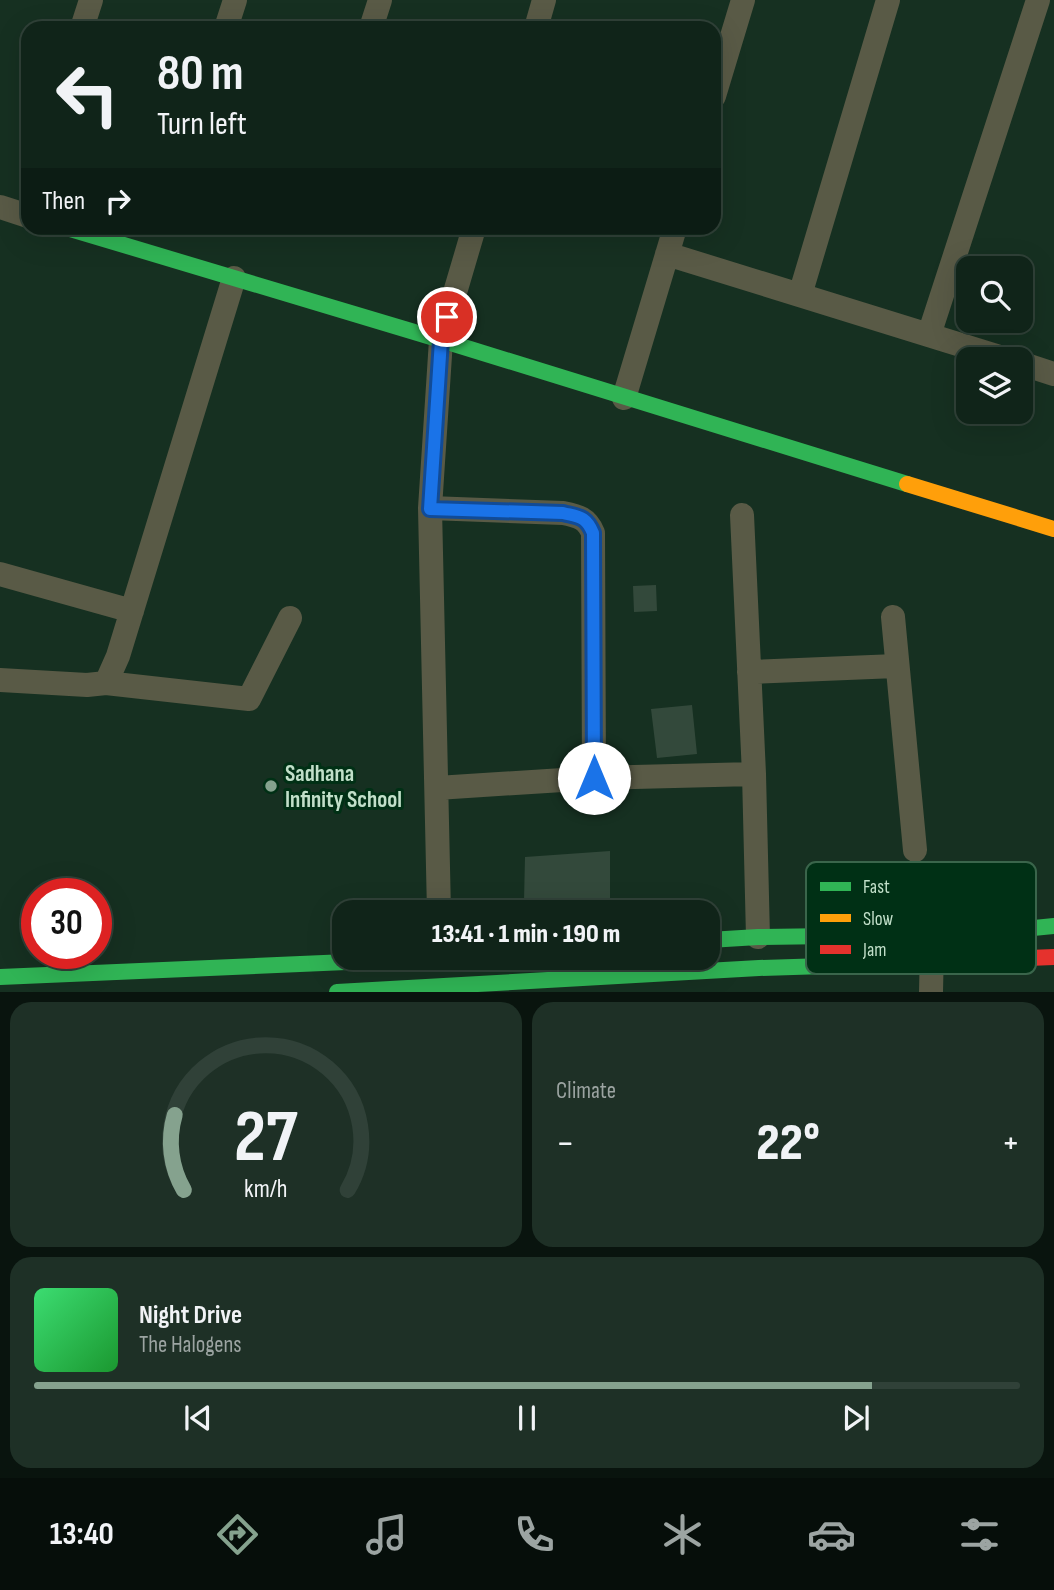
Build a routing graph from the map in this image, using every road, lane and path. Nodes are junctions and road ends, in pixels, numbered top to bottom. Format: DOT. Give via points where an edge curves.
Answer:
graph roads {
  1 [pos="91,0"];
  2 [pos="235,0"];
  3 [pos="380,0"];
  4 [pos="544,0"];
  5 [pos="743,0"];
  6 [pos="888,0"];
  7 [pos="1038,0"];
  8 [pos="84,21"];
  9 [pos="228,21"];
  10 [pos="372,21"];
  11 [pos="538,21"];
  12 [pos="721,72"];
  13 [pos="0,207"];
  14 [pos="21,212"];
  15 [pos="90,235"];
  16 [pos="472,235"];
  17 [pos="673,235"];
  18 [pos="667,254"];
  19 [pos="234,278"];
  20 [pos="800,295"];
  21 [pos="929,335"];
  22 [pos="441,340"];
  23 [pos="968,347"];
  24 [pos="1033,367"];
  25 [pos="1054,374"];
  26 [pos="624,398"];
  27 [pos="430,509"];
  28 [pos="742,516"];
  29 [pos="1054,529"];
  30 [pos="0,574"];
  31 [pos="132,611"];
  32 [pos="893,617"];
  33 [pos="290,618"];
  34 [pos="896,666"];
  35 [pos="749,672"];
  36 [pos="0,680"];
  37 [pos="106,683"];
  38 [pos="754,774"];
  39 [pos="594,778"];
  40 [pos="437,788"];
  41 [pos="915,850"];
  42 [pos="439,900"];
  43 [pos="1054,926"];
  44 [pos="1036,927"];
  45 [pos="806,936"];
  46 [pos="758,937"];
  47 [pos="720,939"];
  48 [pos="1054,957"];
  49 [pos="1036,958"];
  50 [pos="332,963"];
  51 [pos="806,971"];
  52 [pos="931,974"];
  53 [pos="0,977"];
  54 [pos="630,983"];
  55 [pos="337,992"];
  56 [pos="930,992"];
  1 -- 8 [label="street"];
  2 -- 9 [label="street"];
  3 -- 10 [label="street"];
  4 -- 11 [label="street"];
  5 -- 12 [label="street"];
  6 -- 20 [label="street"];
  7 -- 21 [label="street"];
  13 -- 14 [label="street"];
  15 -- 19 [label="street"];
  16 -- 22 [label="street"];
  17 -- 18 [label="street"];
  18 -- 20 [label="street"];
  18 -- 26 [label="street"];
  19 -- 22 [label="street"];
  19 -- 31 [label="street"];
  20 -- 21 [label="street"];
  21 -- 23 [label="street"];
  22 -- 26 [label="street"];
  22 -- 27 [label="street"];
  24 -- 25 [label="street"];
  26 -- 29 [label="street"];
  27 -- 39 [label="street" via="563,513 589,523 593,533"];
  27 -- 40 [label="street"];
  28 -- 35 [label="street"];
  30 -- 31 [label="street"];
  31 -- 37 [label="street"];
  32 -- 34 [label="street"];
  33 -- 37 [label="street" via="249,699"];
  34 -- 35 [label="street"];
  34 -- 41 [label="street"];
  35 -- 38 [label="street"];
  36 -- 37 [label="street"];
  38 -- 39 [label="street"];
  38 -- 46 [label="street"];
  39 -- 40 [label="street"];
  40 -- 42 [label="street"];
  43 -- 44 [label="street"];
  45 -- 46 [label="street"];
  46 -- 47 [label="street"];
  48 -- 49 [label="street"];
  50 -- 53 [label="street"];
  51 -- 54 [label="street"];
  52 -- 56 [label="street"];
  54 -- 55 [label="street"];
}
